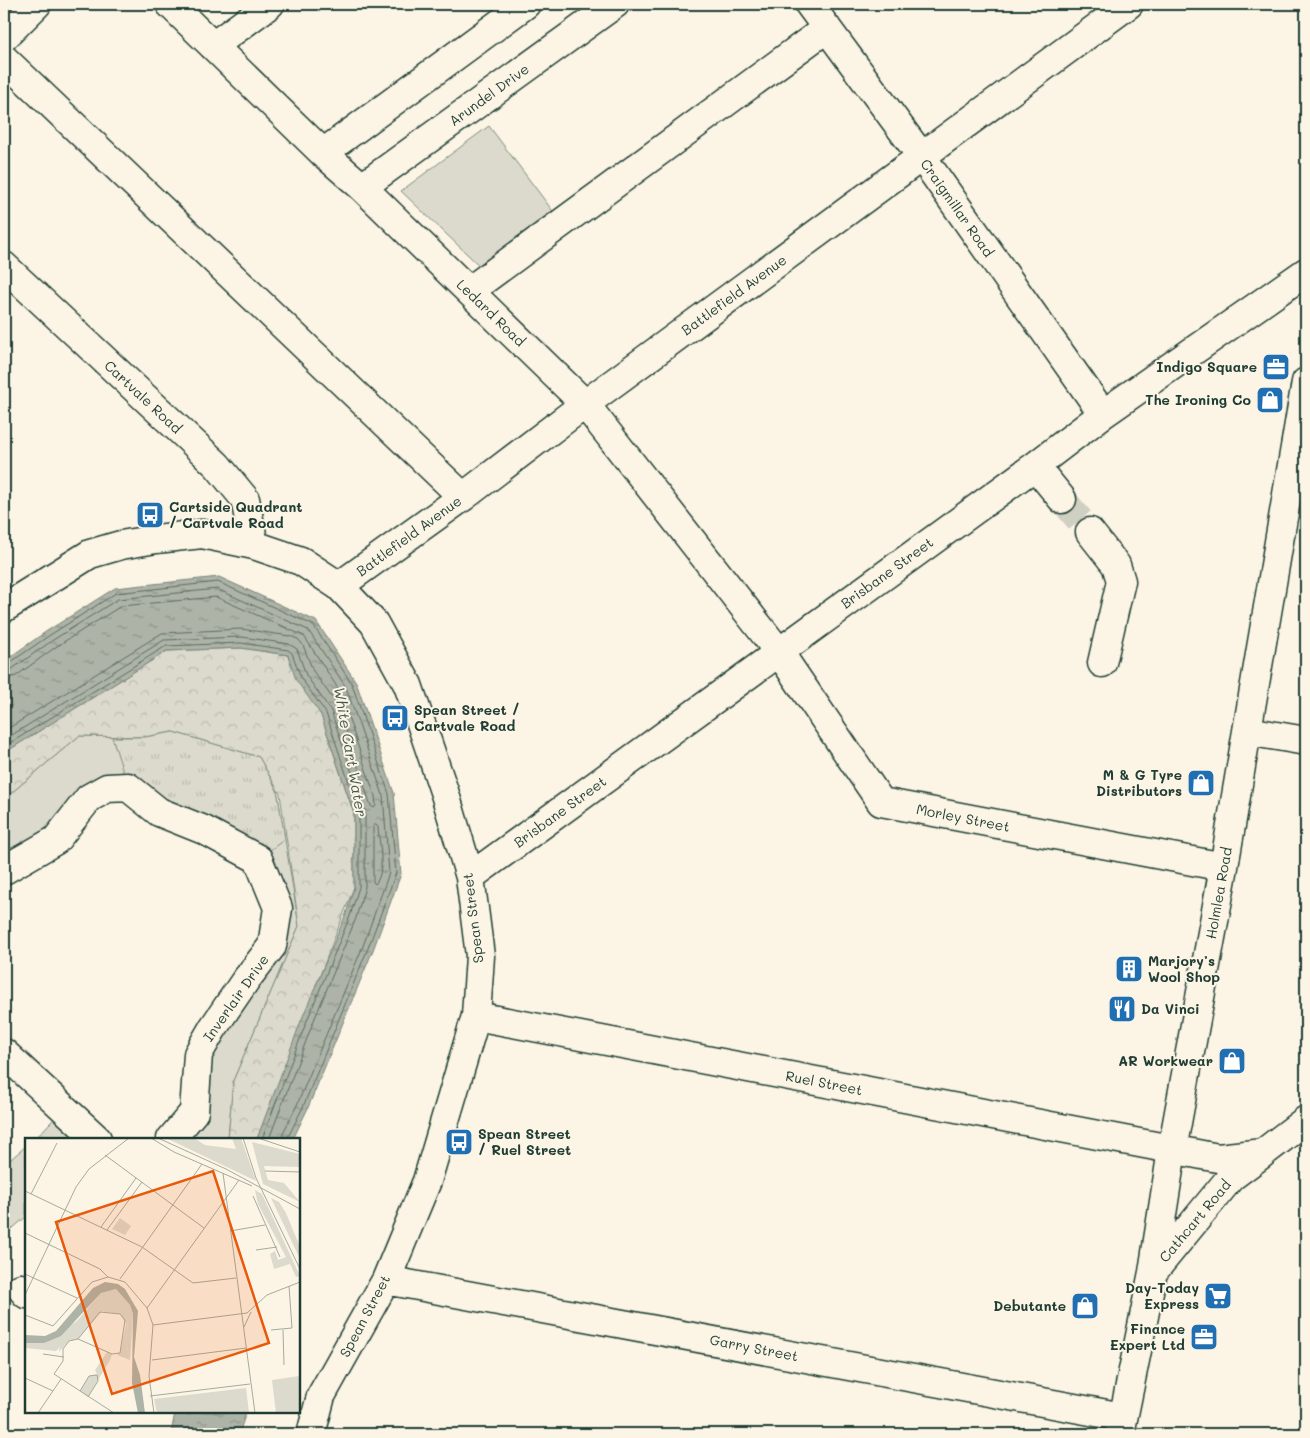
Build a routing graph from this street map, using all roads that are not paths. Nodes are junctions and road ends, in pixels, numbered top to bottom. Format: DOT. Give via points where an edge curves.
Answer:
graph roads {
  1 [pos="37,4"];
  2 [pos="170,4"];
  3 [pos="270,4"];
  4 [pos="526,4"];
  5 [pos="615,4"];
  6 [pos="809,4"];
  7 [pos="1129,4"];
  8 [pos="827,28"];
  9 [pos="4,38"];
  10 [pos="213,46"];
  11 [pos="4,59"];
  12 [pos="323,153"];
  13 [pos="922,157"];
  14 [pos="362,187"];
  15 [pos="4,266"];
  16 [pos="1306,272"];
  17 [pos="469,291"];
  18 [pos="1306,382"];
  19 [pos="585,404"];
  20 [pos="1103,414"];
  21 [pos="1035,466"];
  22 [pos="463,497"];
  23 [pos="1062,499"];
  24 [pos="1296,501"];
  25 [pos="1090,532"];
  26 [pos="254,545"];
  27 [pos="339,586"];
  28 [pos="4,608"];
  29 [pos="779,652"];
  30 [pos="1102,663"];
  31 [pos="1247,731"];
  32 [pos="1306,741"];
  33 [pos="1224,867"];
  34 [pos="4,870"];
  35 [pos="470,877"];
  36 [pos="476,1016"];
  37 [pos="4,1053"];
  38 [pos="1306,1120"];
  39 [pos="96,1138"];
  40 [pos="172,1138"];
  41 [pos="1172,1150"];
  42 [pos="1263,1153"];
  43 [pos="1153,1272"];
  44 [pos="386,1280"];
  45 [pos="1122,1426"];
  46 [pos="311,1434"];
  1 -- 9 [label="street"];
  2 -- 10 [label="street, Ledard Road"];
  3 -- 10 [label="street"];
  4 -- 12 [label="street"];
  5 -- 14 [label="street, Arundel Drive"];
  6 -- 8 [label="street, Craigmillar Road"];
  7 -- 13 [label="street, Battlefield Avenue"];
  8 -- 13 [label="street, Craigmillar Road"];
  8 -- 17 [label="street"];
  10 -- 12 [label="street, Ledard Road"];
  11 -- 22 [label="street"];
  12 -- 14 [label="street, Ledard Road"];
  13 -- 19 [label="street, Battlefield Avenue"];
  13 -- 20 [label="street, Craigmillar Road"];
  14 -- 17 [label="street, Ledard Road"];
  15 -- 26 [label="street, Cartvale Road" via="217,465 245,499"];
  16 -- 20 [label="street, Brisbane Street"];
  17 -- 19 [label="street, Ledard Road"];
  18 -- 24 [label="street, Holmlea Road"];
  19 -- 22 [label="street, Battlefield Avenue"];
  19 -- 29 [label="street, Ledard Road"];
  20 -- 21 [label="street, Brisbane Street"];
  21 -- 23 [label="street"];
  21 -- 29 [label="street, Brisbane Street"];
  22 -- 27 [label="street, Battlefield Avenue"];
  24 -- 31 [label="street, Holmlea Road"];
  25 -- 30 [label="street" via="1116,565 1121,581"];
  26 -- 27 [label="street, Spean Street" via="302,561"];
  26 -- 28 [label="street, Spean Street" via="202,534 121,544 90,554"];
  27 -- 35 [label="street, Spean Street" via="374,623 408,685"];
  29 -- 33 [label="street, Morley Street" via="881,802"];
  29 -- 35 [label="street, Brisbane Street"];
  31 -- 32 [label="street"];
  31 -- 33 [label="street, Holmlea Road"];
  33 -- 41 [label="street, Holmlea Road"];
  34 -- 40 [label="street, Inverlair Drive" via="56,840 89,798 107,788 128,787 159,812 204,830 258,859 278,908 272,946 198,1054 194,1112"];
  35 -- 36 [label="street, Spean Street" via="480,956"];
  36 -- 41 [label="street, Ruel Street"];
  36 -- 44 [label="street, Spean Street" via="427,1181"];
  37 -- 39 [label="street"];
  38 -- 42 [label="street, Cathcart Road"];
  41 -- 42 [label="street, Cathcart Road" via="1218,1158"];
  41 -- 43 [label="street, Holmlea Road"];
  42 -- 43 [label="street, Cathcart Road" via="1231,1177"];
  43 -- 45 [label="street, Holmlea Road"];
  44 -- 45 [label="street, Garry Street"];
  44 -- 46 [label="street, Spean Street" via="321,1396"];
}
